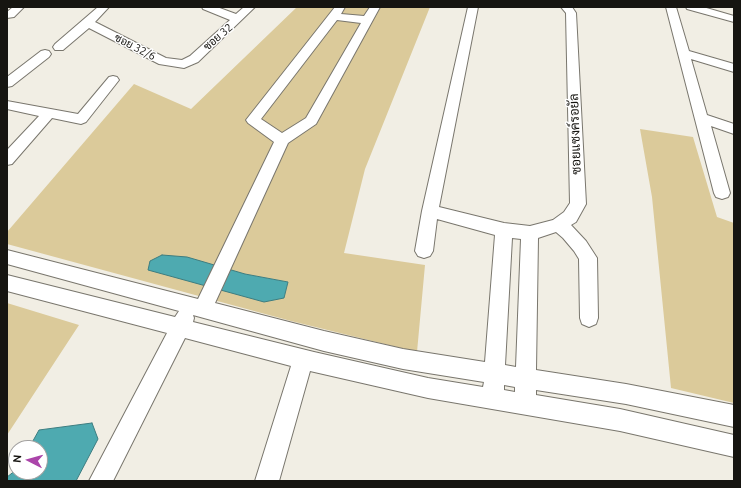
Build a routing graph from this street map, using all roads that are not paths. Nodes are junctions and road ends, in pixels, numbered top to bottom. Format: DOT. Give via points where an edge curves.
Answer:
graph roads {
  1 [pos="19,7"];
  2 [pos="104,7"];
  3 [pos="207,7"];
  4 [pos="250,7"];
  5 [pos="375,7"];
  6 [pos="473,7"];
  7 [pos="566,7"];
  8 [pos="671,7"];
  9 [pos="691,7"];
  10 [pos="337,12"];
  11 [pos="10,14"];
  12 [pos="238,19"];
  13 [pos="734,19"];
  14 [pos="368,20"];
  15 [pos="88,23"];
  16 [pos="59,46"];
  17 [pos="684,53"];
  18 [pos="45,54"];
  19 [pos="184,64"];
  20 [pos="734,68"];
  21 [pos="113,80"];
  22 [pos="7,83"];
  23 [pos="7,105"];
  24 [pos="49,114"];
  25 [pos="702,118"];
  26 [pos="734,129"];
  27 [pos="282,140"];
  28 [pos="7,160"];
  29 [pos="722,193"];
  30 [pos="430,212"];
  31 [pos="558,225"];
  32 [pos="504,230"];
  33 [pos="530,233"];
  34 [pos="424,251"];
  35 [pos="7,257"];
  36 [pos="7,283"];
  37 [pos="197,307"];
  38 [pos="589,318"];
  39 [pos="180,327"];
  40 [pos="303,359"];
  41 [pos="495,372"];
  42 [pos="526,377"];
  43 [pos="494,399"];
  44 [pos="525,404"];
  45 [pos="734,416"];
  46 [pos="734,446"];
  47 [pos="101,481"];
  48 [pos="267,481"];
  1 -- 11 [label="street"];
  2 -- 15 [label="street"];
  3 -- 12 [label="street"];
  4 -- 12 [label="street, ซอย 32"];
  5 -- 14 [label="street"];
  6 -- 30 [label="street"];
  7 -- 31 [label="street, ซอยแซงค์รอยัล" via="571,13 578,204 570,217"];
  8 -- 17 [label="street"];
  9 -- 13 [label="street"];
  10 -- 14 [label="street"];
  10 -- 27 [label="street" via="253,120"];
  12 -- 19 [label="street, ซอย 32" via="194,59"];
  14 -- 27 [label="street" via="311,120"];
  15 -- 16 [label="street"];
  15 -- 19 [label="street, ซอย 32/6" via="163,60"];
  17 -- 20 [label="street"];
  17 -- 25 [label="street"];
  18 -- 22 [label="street"];
  21 -- 24 [label="street" via="81,119"];
  23 -- 24 [label="street"];
  24 -- 28 [label="street"];
  25 -- 26 [label="street"];
  25 -- 29 [label="street"];
  27 -- 37 [label="street"];
  30 -- 32 [label="street, ซอยแซงค์รอยัล"];
  30 -- 34 [label="street"];
  31 -- 33 [label="street, ซอยแซงค์รอยัล"];
  31 -- 38 [label="street" via="569,233 588,258"];
  32 -- 33 [label="street, ซอยแซงค์รอยัล"];
  32 -- 41 [label="street"];
  33 -- 42 [label="street"];
  35 -- 37 [label="street"];
  36 -- 39 [label="street"];
  37 -- 39 [label="street"];
  37 -- 41 [label="street" via="338,345 403,359"];
  39 -- 40 [label="street"];
  39 -- 47 [label="street"];
  40 -- 43 [label="street" via="428,388"];
  40 -- 48 [label="street"];
  41 -- 42 [label="street"];
  41 -- 43 [label="street"];
  42 -- 44 [label="street"];
  42 -- 45 [label="street"];
  43 -- 44 [label="street"];
  44 -- 46 [label="street" via="620,420"];
}
